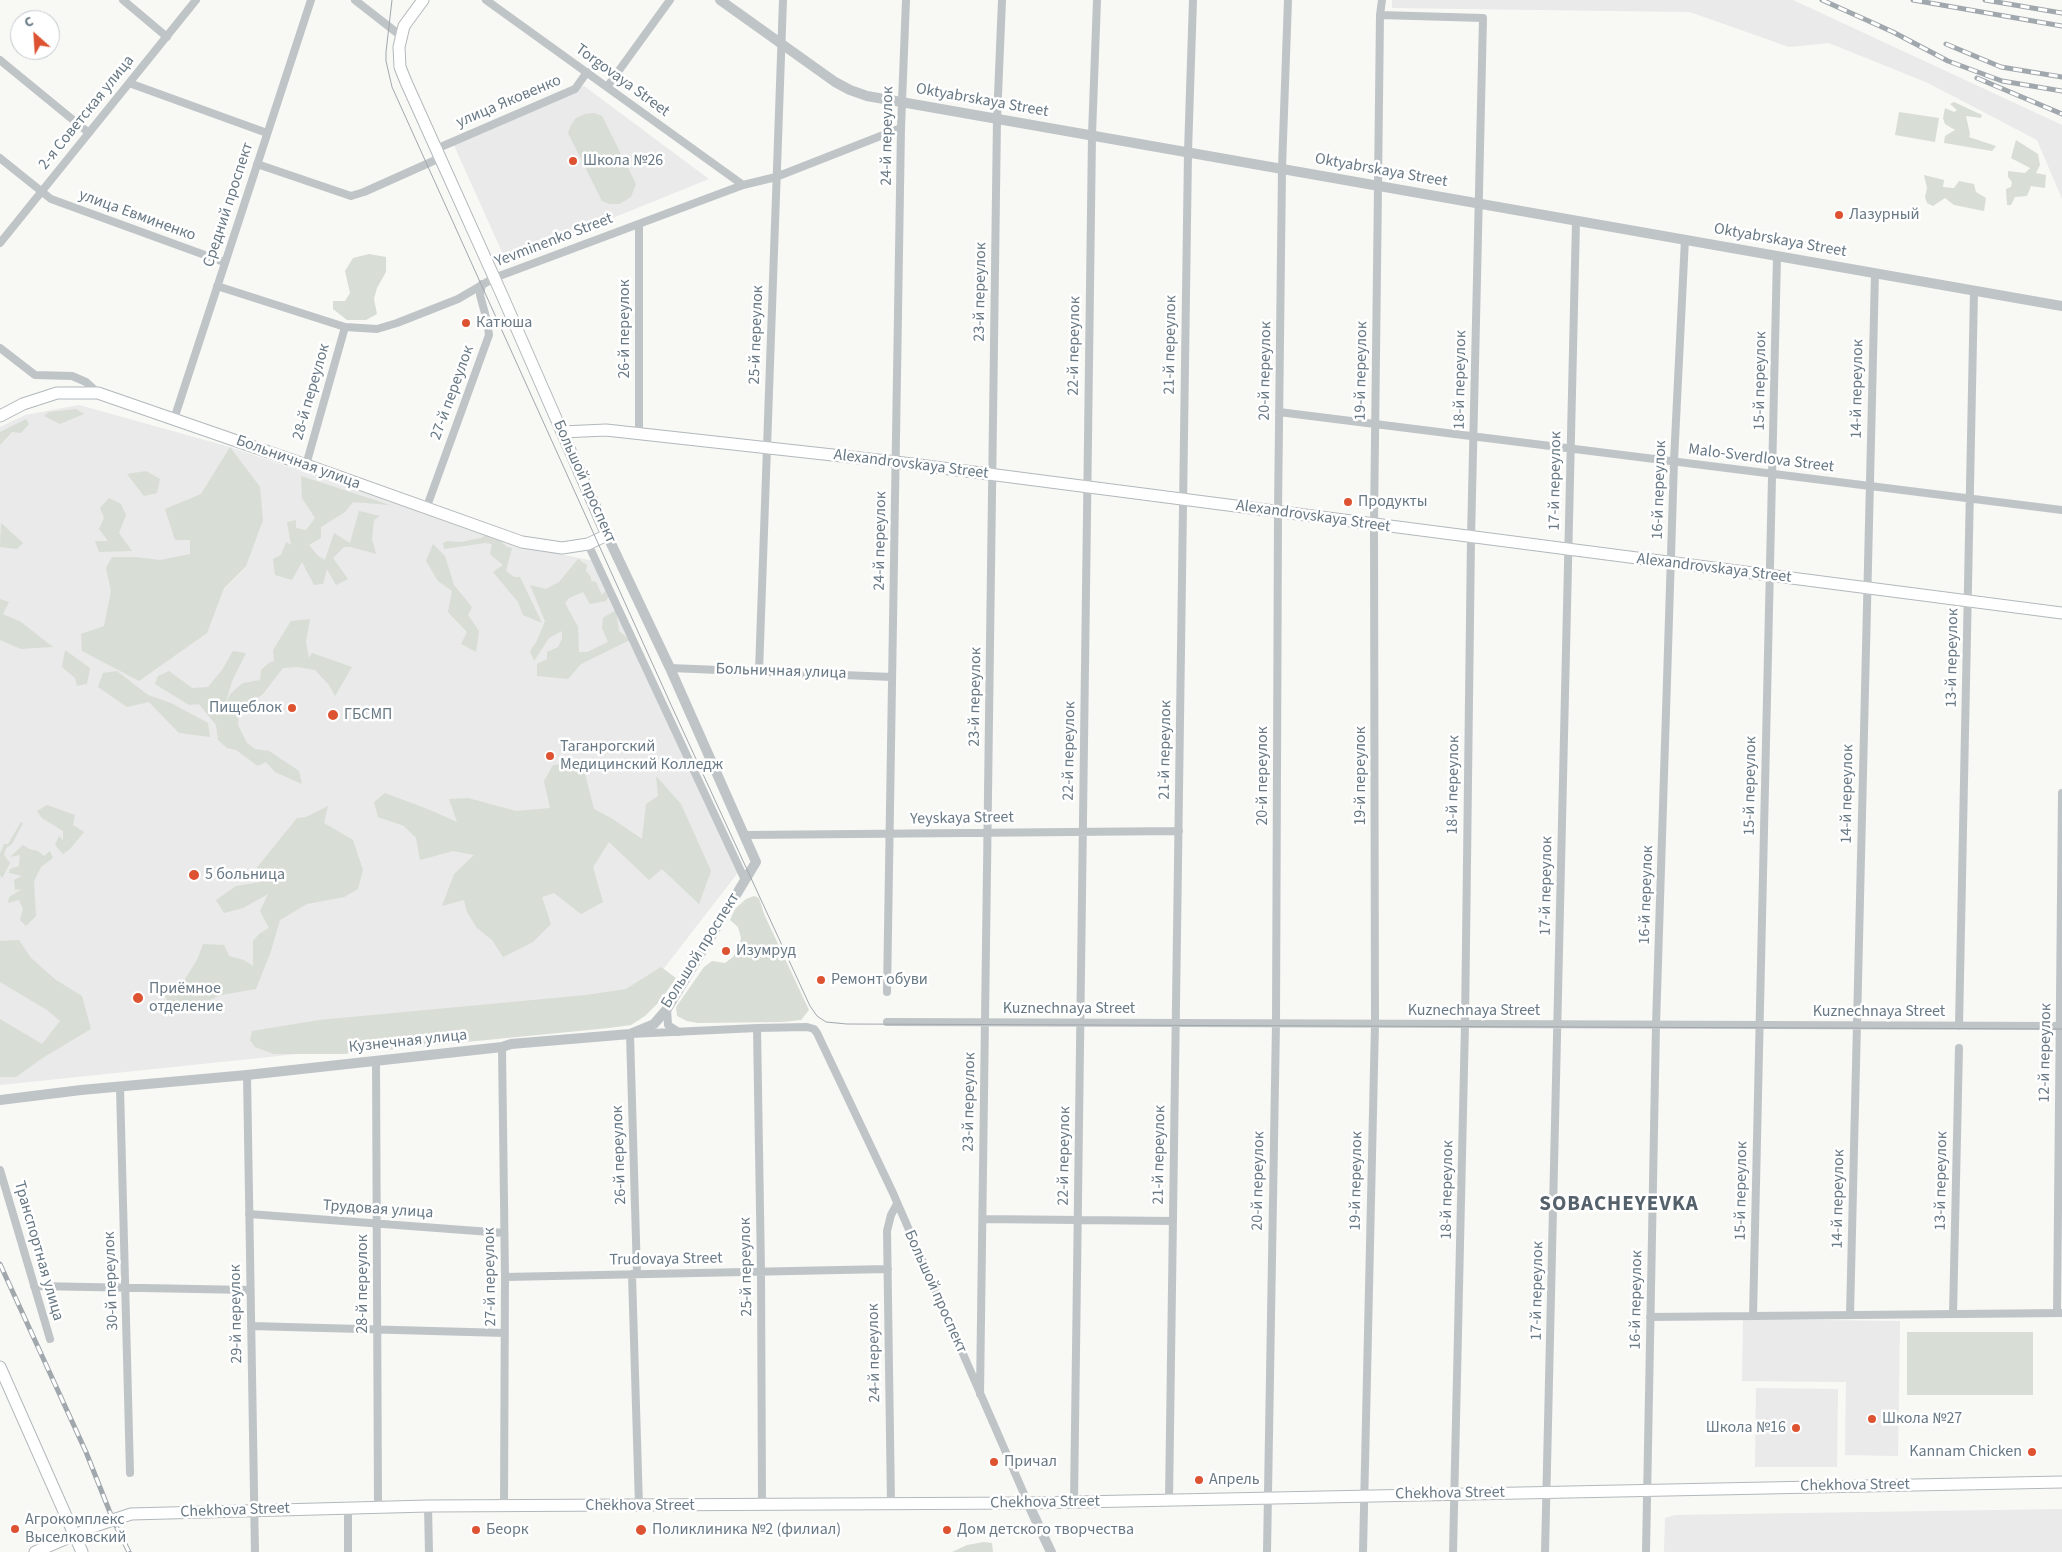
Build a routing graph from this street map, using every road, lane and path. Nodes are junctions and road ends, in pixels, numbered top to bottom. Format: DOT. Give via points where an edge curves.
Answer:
graph roads {
  1 [pos="122,0"];
  2 [pos="196,0"];
  3 [pos="311,0"];
  4 [pos="355,0"];
  5 [pos="422,0"];
  6 [pos="486,0"];
  7 [pos="670,0"];
  8 [pos="720,0"];
  9 [pos="783,0"];
  10 [pos="906,0"];
  11 [pos="1002,0"];
  12 [pos="1097,0"];
  13 [pos="1194,0"];
  14 [pos="1288,0"];
  15 [pos="1382,0"];
  16 [pos="1380,15"];
  17 [pos="401,36"];
  18 [pos="166,37"];
  19 [pos="780,42"];
  20 [pos="0,60"];
  21 [pos="586,72"];
  22 [pos="130,82"];
  23 [pos="607,87"];
  24 [pos="902,102"];
  25 [pos="998,119"];
  26 [pos="901,128"];
  27 [pos="89,133"];
  28 [pos="267,133"];
  29 [pos="1092,135"];
  30 [pos="1188,152"];
  31 [pos="438,153"];
  32 [pos="0,158"];
  33 [pos="257,164"];
  34 [pos="1282,168"];
  35 [pos="776,177"];
  36 [pos="743,185"];
  37 [pos="1378,186"];
  38 [pos="41,192"];
  39 [pos="1479,204"];
  40 [pos="1576,221"];
  41 [pos="640,224"];
  42 [pos="1685,239"];
  43 [pos="0,243"];
  44 [pos="1777,256"];
  45 [pos="224,262"];
  46 [pos="1875,273"];
  47 [pos="494,278"];
  48 [pos="482,284"];
  49 [pos="217,286"];
  50 [pos="1974,291"];
  51 [pos="2062,306"];
  52 [pos="345,327"];
  53 [pos="0,348"];
  54 [pos="98,393"];
  55 [pos="1279,412"];
  56 [pos="0,416"];
  57 [pos="174,419"];
  58 [pos="1375,424"];
  59 [pos="562,432"];
  60 [pos="639,434"];
  61 [pos="1474,436"];
  62 [pos="767,448"];
  63 [pos="1571,448"];
  64 [pos="1674,461"];
  65 [pos="896,462"];
  66 [pos="306,465"];
  67 [pos="993,474"];
  68 [pos="1772,474"];
  69 [pos="1869,486"];
  70 [pos="1087,487"];
  71 [pos="1183,499"];
  72 [pos="1970,499"];
  73 [pos="426,509"];
  74 [pos="2062,510"];
  75 [pos="1278,512"];
  76 [pos="1374,525"];
  77 [pos="607,535"];
  78 [pos="1471,538"];
  79 [pos="588,544"];
  80 [pos="1569,550"];
  81 [pos="1672,564"];
  82 [pos="1770,576"];
  83 [pos="1867,589"];
  84 [pos="1968,602"];
  85 [pos="2062,613"];
  86 [pos="670,668"];
  87 [pos="759,671"];
  88 [pos="892,677"];
  89 [pos="2062,793"];
  90 [pos="1178,831"];
  91 [pos="1083,832"];
  92 [pos="988,833"];
  93 [pos="890,834"];
  94 [pos="746,835"];
  95 [pos="745,880"];
  96 [pos="887,992"];
  97 [pos="667,1009"];
  98 [pos="887,1022"];
  99 [pos="985,1022"];
  100 [pos="1080,1022"];
  101 [pos="1176,1023"];
  102 [pos="1276,1024"];
  103 [pos="1375,1024"];
  104 [pos="1465,1024"];
  105 [pos="1558,1024"];
  106 [pos="1656,1025"];
  107 [pos="1760,1025"];
  108 [pos="1857,1026"];
  109 [pos="1959,1026"];
  110 [pos="2061,1026"];
  111 [pos="757,1028"];
  112 [pos="681,1033"];
  113 [pos="817,1033"];
  114 [pos="630,1034"];
  115 [pos="502,1047"];
  116 [pos="1958,1048"];
  117 [pos="376,1061"];
  118 [pos="248,1075"];
  119 [pos="120,1087"];
  120 [pos="0,1100"];
  121 [pos="0,1170"];
  122 [pos="897,1204"];
  123 [pos="249,1214"];
  124 [pos="982,1219"];
  125 [pos="1078,1220"];
  126 [pos="1173,1221"];
  127 [pos="377,1224"];
  128 [pos="504,1233"];
  129 [pos="888,1269"];
  130 [pos="761,1272"];
  131 [pos="635,1274"];
  132 [pos="505,1277"];
  133 [pos="34,1286"];
  134 [pos="126,1288"];
  135 [pos="250,1290"];
  136 [pos="2059,1313"];
  137 [pos="1953,1314"];
  138 [pos="1850,1315"];
  139 [pos="1753,1316"];
  140 [pos="1650,1317"];
  141 [pos="251,1326"];
  142 [pos="377,1330"];
  143 [pos="505,1334"];
  144 [pos="50,1340"];
  145 [pos="0,1367"];
  146 [pos="980,1394"];
  147 [pos="130,1473"];
  148 [pos="2062,1482"];
  149 [pos="1647,1490"];
  150 [pos="1547,1492"];
  151 [pos="1455,1494"];
  152 [pos="1363,1496"];
  153 [pos="1267,1498"];
  154 [pos="1169,1500"];
  155 [pos="1074,1502"];
  156 [pos="1028,1503"];
  157 [pos="891,1504"];
  158 [pos="762,1505"];
  159 [pos="428,1506"];
  160 [pos="504,1506"];
  161 [pos="639,1506"];
  162 [pos="378,1507"];
  163 [pos="348,1508"];
  164 [pos="253,1511"];
  165 [pos="75,1534"];
  166 [pos="35,1552"];
  167 [pos="82,1552"];
  168 [pos="255,1552"];
  169 [pos="348,1552"];
  170 [pos="429,1552"];
  171 [pos="1051,1552"];
  172 [pos="1267,1552"];
  173 [pos="1363,1552"];
  174 [pos="1453,1552"];
  175 [pos="1545,1552"];
  176 [pos="1646,1552"];
  1 -- 18 [label="street"];
  2 -- 18 [label="street, 2-я Советская улица"];
  3 -- 28 [label="street, Средний проспект"];
  4 -- 17 [label="street"];
  5 -- 17 [label="main road"];
  6 -- 21 [label="street, Torgovaya Street"];
  7 -- 23 [label="street"];
  8 -- 19 [label="street, Oktyabrskaya Street"];
  9 -- 19 [label="street, 25-й переулок"];
  10 -- 24 [label="street, 24-й переулок"];
  11 -- 25 [label="street, 23-й переулок"];
  12 -- 29 [label="street, 22-й переулок"];
  13 -- 30 [label="street, 21-й переулок"];
  14 -- 34 [label="street, 20-й переулок"];
  15 -- 16 [label="street, 19-й переулок"];
  16 -- 37 [label="street, 19-й переулок"];
  16 -- 39 [label="street, 18-й переулок" via="1483,18"];
  17 -- 31 [label="main road, Большой проспект" via="400,66"];
  18 -- 22 [label="street, 2-я Советская улица"];
  19 -- 24 [label="street, Oktyabrskaya Street" via="850,90"];
  19 -- 35 [label="street, 25-й переулок"];
  20 -- 27 [label="street"];
  21 -- 23 [label="street, Torgovaya Street"];
  21 -- 31 [label="street, улица Яковенко" via="575,89"];
  22 -- 27 [label="street, 2-я Советская улица"];
  22 -- 28 [label="street"];
  23 -- 36 [label="street, Torgovaya Street"];
  24 -- 25 [label="street, Oktyabrskaya Street"];
  24 -- 26 [label="street, 24-й переулок"];
  25 -- 29 [label="street, Oktyabrskaya Street"];
  25 -- 67 [label="street, 23-й переулок"];
  26 -- 35 [label="street, Yevminenko Street"];
  26 -- 65 [label="street, 24-й переулок"];
  27 -- 38 [label="street, 2-я Советская улица"];
  28 -- 33 [label="street, Средний проспект"];
  29 -- 30 [label="street, Oktyabrskaya Street"];
  29 -- 70 [label="street, 22-й переулок"];
  30 -- 34 [label="street, Oktyabrskaya Street"];
  30 -- 71 [label="street, 21-й переулок"];
  31 -- 33 [label="street, улица Яковенко" via="351,196"];
  31 -- 47 [label="main road, Большой проспект"];
  32 -- 38 [label="street, улица Евминенко"];
  33 -- 45 [label="street, Средний проспект"];
  34 -- 37 [label="street, Oktyabrskaya Street"];
  34 -- 55 [label="street, 20-й переулок"];
  35 -- 36 [label="street, Yevminenko Street"];
  35 -- 62 [label="street, 25-й переулок"];
  36 -- 41 [label="street, Yevminenko Street"];
  37 -- 39 [label="street, Oktyabrskaya Street"];
  37 -- 58 [label="street, 19-й переулок"];
  38 -- 43 [label="street, 2-я Советская улица"];
  38 -- 45 [label="street, улица Евминенко" via="51,199"];
  39 -- 40 [label="street, Oktyabrskaya Street"];
  39 -- 61 [label="street, 18-й переулок"];
  40 -- 42 [label="street, Oktyabrskaya Street"];
  40 -- 63 [label="street, 17-й переулок"];
  41 -- 47 [label="street, Yevminenko Street"];
  41 -- 60 [label="street, 26-й переулок"];
  42 -- 44 [label="street, Oktyabrskaya Street"];
  42 -- 64 [label="street, 16-й переулок"];
  44 -- 46 [label="street, Oktyabrskaya Street"];
  44 -- 68 [label="street, 15-й переулок"];
  45 -- 49 [label="street, Средний проспект"];
  46 -- 50 [label="street, Oktyabrskaya Street"];
  46 -- 69 [label="street, 14-й переулок"];
  47 -- 48 [label="street, Yevminenko Street"];
  47 -- 59 [label="main road, Большой проспект"];
  48 -- 52 [label="street, Yevminenko Street" via="458,299 397,323 377,329"];
  48 -- 73 [label="street, 27-й переулок" via="480,295 489,335"];
  49 -- 52 [label="street, Yevminenko Street"];
  49 -- 57 [label="street, Средний проспект"];
  50 -- 51 [label="street, Oktyabrskaya Street"];
  50 -- 72 [label="street, 13-й переулок"];
  52 -- 66 [label="street, 28-й переулок"];
  53 -- 54 [label="street, Больничная улица" via="35,375 72,376 86,382"];
  54 -- 56 [label="main road" via="58,393 23,404"];
  54 -- 57 [label="main road, Больничная улица"];
  55 -- 58 [label="street, Malo-Sverdlova Street"];
  55 -- 75 [label="street, 20-й переулок"];
  57 -- 66 [label="main road, Больничная улица"];
  58 -- 61 [label="street, Malo-Sverdlova Street"];
  58 -- 76 [label="street, 19-й переулок"];
  59 -- 60 [label="main road, Alexandrovskaya Street" via="606,430"];
  59 -- 77 [label="main road, Большой проспект"];
  60 -- 62 [label="main road, Alexandrovskaya Street"];
  61 -- 63 [label="street, Malo-Sverdlova Street"];
  61 -- 78 [label="street, 18-й переулок"];
  62 -- 65 [label="main road, Alexandrovskaya Street"];
  62 -- 87 [label="street, 25-й переулок"];
  63 -- 64 [label="street, Malo-Sverdlova Street"];
  63 -- 80 [label="street, 17-й переулок"];
  64 -- 68 [label="street, Malo-Sverdlova Street"];
  64 -- 81 [label="street, 16-й переулок"];
  65 -- 67 [label="main road, Alexandrovskaya Street"];
  65 -- 88 [label="street, 24-й переулок"];
  66 -- 73 [label="main road, Больничная улица"];
  67 -- 70 [label="main road, Alexandrovskaya Street"];
  67 -- 92 [label="street, 23-й переулок"];
  68 -- 69 [label="street, Malo-Sverdlova Street"];
  68 -- 82 [label="street, 15-й переулок"];
  69 -- 72 [label="street, Malo-Sverdlova Street"];
  69 -- 83 [label="street, 14-й переулок"];
  70 -- 71 [label="main road, Alexandrovskaya Street"];
  70 -- 91 [label="street, 22-й переулок"];
  71 -- 75 [label="main road, Alexandrovskaya Street"];
  71 -- 90 [label="street, 21-й переулок"];
  72 -- 74 [label="street, Malo-Sverdlova Street"];
  72 -- 84 [label="street, 13-й переулок"];
  73 -- 79 [label="main road, Больничная улица" via="522,542 562,548"];
  75 -- 76 [label="main road, Alexandrovskaya Street"];
  75 -- 102 [label="street, 20-й переулок"];
  76 -- 78 [label="main road, Alexandrovskaya Street"];
  76 -- 103 [label="street, 19-й переулок"];
  77 -- 79 [label="main road, Больничная улица"];
  77 -- 86 [label="street, Большой проспект"];
  78 -- 80 [label="main road, Alexandrovskaya Street"];
  78 -- 104 [label="street, 18-й переулок"];
  79 -- 95 [label="street, Большой проспект"];
  80 -- 81 [label="main road, Alexandrovskaya Street"];
  80 -- 105 [label="street, 17-й переулок"];
  81 -- 82 [label="main road, Alexandrovskaya Street"];
  81 -- 106 [label="street, 16-й переулок"];
  82 -- 83 [label="main road, Alexandrovskaya Street"];
  82 -- 107 [label="street, 15-й переулок"];
  83 -- 84 [label="main road, Alexandrovskaya Street"];
  83 -- 108 [label="street, 14-й переулок"];
  84 -- 85 [label="main road, Alexandrovskaya Street"];
  84 -- 109 [label="street, 13-й переулок"];
  86 -- 87 [label="street, Больничная улица"];
  86 -- 94 [label="street, Большой проспект"];
  87 -- 88 [label="street, Больничная улица"];
  88 -- 93 [label="street, 24-й переулок"];
  89 -- 110 [label="street, 12-й переулок"];
  90 -- 91 [label="street, Yeyskaya Street"];
  90 -- 101 [label="street, 21-й переулок"];
  91 -- 92 [label="street, Yeyskaya Street"];
  91 -- 100 [label="street, 22-й переулок"];
  92 -- 93 [label="street, Yeyskaya Street"];
  92 -- 99 [label="street, 23-й переулок"];
  93 -- 94 [label="street, Yeyskaya Street"];
  93 -- 96 [label="street, 24-й переулок"];
  94 -- 95 [label="street, Большой проспект" via="756,862"];
  95 -- 97 [label="street, Большой проспект"];
  97 -- 112 [label="street" via="668,1025"];
  97 -- 114 [label="street, Большой проспект" via="654,1024"];
  98 -- 99 [label="street, Kuznechnaya Street"];
  99 -- 100 [label="street, Kuznechnaya Street"];
  99 -- 124 [label="street, 23-й переулок"];
  100 -- 101 [label="street, Kuznechnaya Street"];
  100 -- 125 [label="street, 22-й переулок"];
  101 -- 102 [label="street, Kuznechnaya Street"];
  101 -- 126 [label="street, 21-й переулок"];
  102 -- 103 [label="street, Kuznechnaya Street"];
  102 -- 153 [label="street, 20-й переулок"];
  103 -- 104 [label="street, Kuznechnaya Street"];
  103 -- 152 [label="street, 19-й переулок"];
  104 -- 105 [label="street, Kuznechnaya Street"];
  104 -- 151 [label="street, 18-й переулок"];
  105 -- 106 [label="street, Kuznechnaya Street"];
  105 -- 150 [label="street, 17-й переулок"];
  106 -- 107 [label="street, Kuznechnaya Street"];
  106 -- 140 [label="street, 16-й переулок"];
  107 -- 108 [label="street, Kuznechnaya Street"];
  107 -- 139 [label="street, 15-й переулок"];
  108 -- 109 [label="street, Kuznechnaya Street"];
  108 -- 138 [label="street, 14-й переулок"];
  109 -- 110 [label="street, Kuznechnaya Street"];
  110 -- 136 [label="street, 12-й переулок"];
  111 -- 112 [label="street, Кузнечная улица"];
  111 -- 113 [label="street, Кузнечная улица" via="807,1027"];
  111 -- 130 [label="street, 25-й переулок"];
  112 -- 114 [label="street, Кузнечная улица"];
  113 -- 122 [label="street, Большой проспект"];
  114 -- 115 [label="street, Кузнечная улица"];
  114 -- 131 [label="street, 26-й переулок"];
  115 -- 117 [label="street, Кузнечная улица"];
  115 -- 128 [label="street, 27-й переулок"];
  116 -- 137 [label="street, 13-й переулок"];
  117 -- 118 [label="street, Кузнечная улица"];
  117 -- 127 [label="street, 28-й переулок"];
  118 -- 119 [label="street, Кузнечная улица"];
  118 -- 123 [label="street, 29-й переулок"];
  119 -- 120 [label="street, Кузнечная улица"];
  119 -- 134 [label="street, 30-й переулок"];
  121 -- 133 [label="street, Транспортная улица"];
  122 -- 129 [label="street, 24-й переулок" via="887,1231"];
  122 -- 146 [label="street, Большой проспект"];
  123 -- 127 [label="street, Трудовая улица"];
  123 -- 135 [label="street, 29-й переулок"];
  124 -- 125 [label="street"];
  124 -- 146 [label="street, 23-й переулок"];
  125 -- 126 [label="street"];
  125 -- 155 [label="street, 22-й переулок"];
  126 -- 154 [label="street, 21-й переулок"];
  127 -- 128 [label="street, Трудовая улица"];
  127 -- 142 [label="street, 28-й переулок"];
  128 -- 132 [label="street, 27-й переулок"];
  129 -- 130 [label="street, Trudovaya Street"];
  129 -- 157 [label="street, 24-й переулок"];
  130 -- 131 [label="street, Trudovaya Street"];
  130 -- 158 [label="street, 25-й переулок"];
  131 -- 132 [label="street, Trudovaya Street"];
  131 -- 161 [label="street, 26-й переулок"];
  132 -- 143 [label="street, 27-й переулок"];
  133 -- 134 [label="street"];
  133 -- 144 [label="street, Транспортная улица"];
  134 -- 135 [label="street"];
  134 -- 147 [label="street, 30-й переулок"];
  135 -- 141 [label="street, 29-й переулок"];
  136 -- 137 [label="street"];
  137 -- 138 [label="street"];
  138 -- 139 [label="street"];
  139 -- 140 [label="street"];
  140 -- 149 [label="street, 16-й переулок"];
  141 -- 142 [label="street"];
  141 -- 164 [label="street, 29-й переулок"];
  142 -- 143 [label="street"];
  142 -- 162 [label="street, 28-й переулок"];
  143 -- 160 [label="street, 27-й переулок"];
  145 -- 165 [label="main road"];
  146 -- 156 [label="street, Большой проспект"];
  148 -- 149 [label="main road, Chekhova Street"];
  149 -- 150 [label="main road, Chekhova Street"];
  149 -- 176 [label="street, 16-й переулок"];
  150 -- 151 [label="main road, Chekhova Street"];
  150 -- 175 [label="street, 17-й переулок"];
  151 -- 152 [label="main road, Chekhova Street"];
  151 -- 174 [label="street, 18-й переулок"];
  152 -- 153 [label="main road, Chekhova Street"];
  152 -- 173 [label="street, 19-й переулок"];
  153 -- 154 [label="main road, Chekhova Street"];
  153 -- 172 [label="street, 20-й переулок"];
  154 -- 155 [label="main road, Chekhova Street"];
  155 -- 156 [label="main road, Chekhova Street"];
  156 -- 157 [label="main road, Chekhova Street"];
  156 -- 171 [label="street, Большой проспект"];
  157 -- 158 [label="main road, Chekhova Street"];
  158 -- 161 [label="main road, Chekhova Street"];
  159 -- 160 [label="main road, Chekhova Street"];
  159 -- 162 [label="main road, Chekhova Street"];
  159 -- 170 [label="street"];
  160 -- 161 [label="main road, Chekhova Street"];
  162 -- 163 [label="main road, Chekhova Street"];
  163 -- 164 [label="main road, Chekhova Street"];
  163 -- 169 [label="street"];
  164 -- 165 [label="main road, Chekhova Street" via="131,1514"];
  164 -- 168 [label="street, 29-й переулок"];
  165 -- 166 [label="main road, Chekhova Street"];
  165 -- 167 [label="main road"];
}
